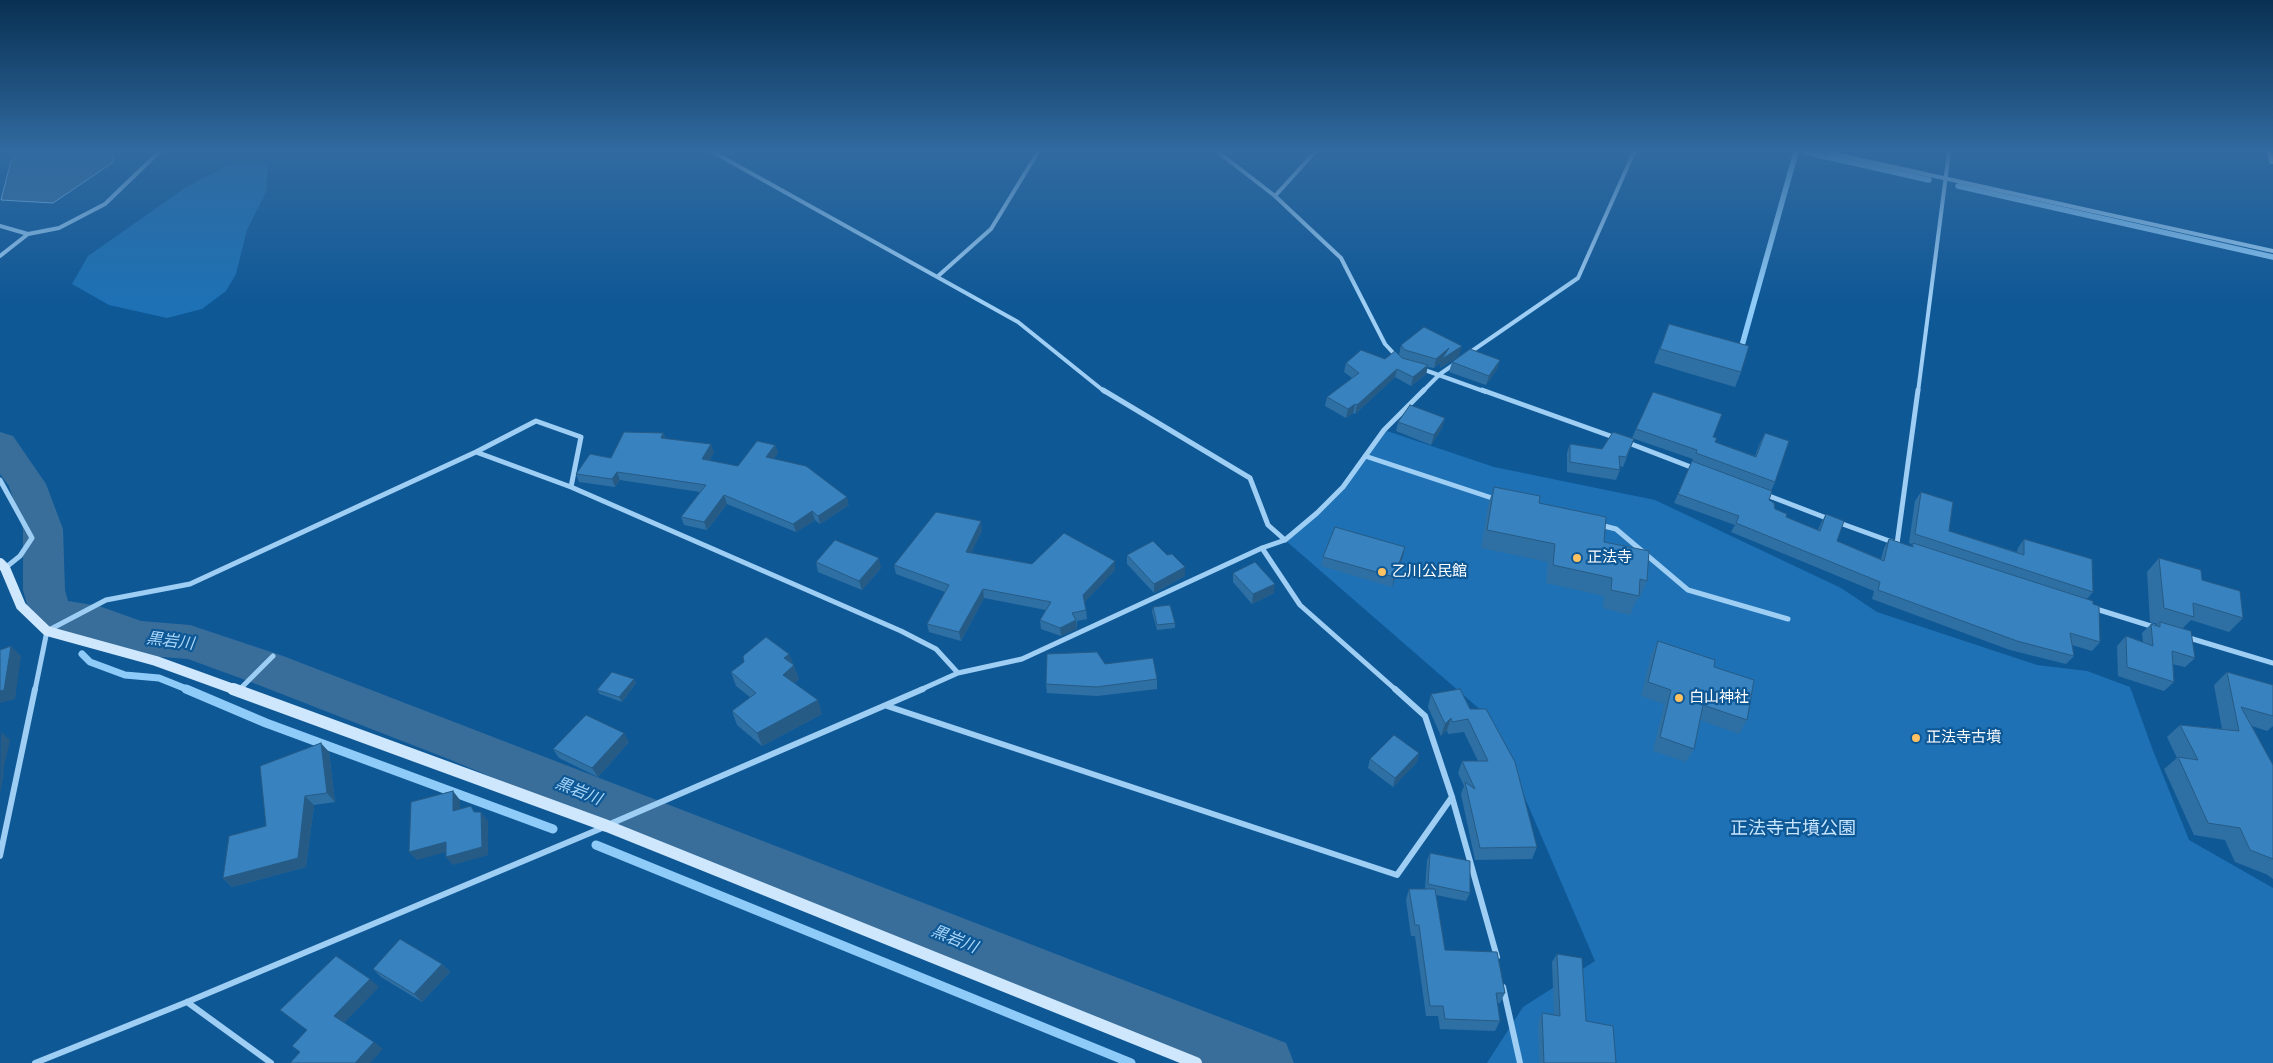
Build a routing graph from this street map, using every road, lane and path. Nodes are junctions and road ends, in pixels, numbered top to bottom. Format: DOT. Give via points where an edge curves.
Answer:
graph roads {
  1 [pos="107,202"];
  2 [pos="802,202"];
  3 [pos="1008,202"];
  4 [pos="1281,202"];
  5 [pos="1612,202"];
  6 [pos="1941,202"];
  7 [pos="2050,202"];
  8 [pos="0,226"];
  9 [pos="28,234"];
  10 [pos="2273,251"];
  11 [pos="0,256"];
  12 [pos="937,277"];
  13 [pos="1401,363"];
  14 [pos="1420,368"];
  15 [pos="1440,374"];
  16 [pos="476,452"];
  17 [pos="1365,456"];
  18 [pos="1705,472"];
  19 [pos="0,480"];
  20 [pos="571,487"];
  21 [pos="1759,492"];
  22 [pos="1504,501"];
  23 [pos="1597,524"];
  24 [pos="1285,540"];
  25 [pos="1897,544"];
  26 [pos="1906,547"];
  27 [pos="1262,548"];
  28 [pos="3,566"];
  29 [pos="2085,606"];
  30 [pos="1788,619"];
  31 [pos="2160,629"];
  32 [pos="48,630"];
  33 [pos="2179,635"];
  34 [pos="272,657"];
  35 [pos="2273,663"];
  36 [pos="958,673"];
  37 [pos="240,689"];
  38 [pos="887,706"];
  39 [pos="1452,797"];
  40 [pos="608,825"];
  41 [pos="0,856"];
  42 [pos="1499,966"];
  43 [pos="1501,976"];
  44 [pos="187,1002"];
  45 [pos="35,1063"];
  46 [pos="271,1063"];
  47 [pos="1196,1063"];
  48 [pos="1520,1063"];
  1 -- 9 [label="street" via="59,228"];
  2 -- 12 [label="street"];
  3 -- 12 [label="street" via="991,229"];
  4 -- 13 [label="street" via="1341,258 1385,344"];
  5 -- 15 [label="street" via="1578,278"];
  6 -- 25 [label="street"];
  7 -- 10 [label="street"];
  8 -- 9 [label="street"];
  9 -- 11 [label="street"];
  12 -- 24 [label="street" via="1018,322 1110,396 1250,478 1268,525"];
  14 -- 15 [label="street"];
  15 -- 17 [label="street" via="1384,430"];
  15 -- 18 [label="street"];
  16 -- 20 [label="street"];
  16 -- 20 [label="street" via="536,421 581,437"];
  16 -- 32 [label="street" via="190,584 104,601"];
  17 -- 22 [label="street"];
  17 -- 24 [label="street" via="1343,487"];
  19 -- 28 [label="street" via="32,538 20,556"];
  20 -- 36 [label="street" via="901,631 936,649"];
  21 -- 25 [label="street"];
  23 -- 30 [label="street" via="1616,529 1688,590"];
  24 -- 27 [label="street"];
  25 -- 26 [label="street"];
  27 -- 36 [label="street" via="1022,659"];
  27 -- 39 [label="street" via="1300,605 1425,716"];
  28 -- 32 [label="street" via="21,606"];
  29 -- 31 [label="street"];
  32 -- 37 [label="street"];
  32 -- 41 [label="street"];
  33 -- 35 [label="street"];
  34 -- 37 [label="street"];
  36 -- 38 [label="street"];
  37 -- 40 [label="street"];
  38 -- 39 [label="street" via="1397,875"];
  38 -- 40 [label="street"];
  39 -- 42 [label="street"];
  40 -- 44 [label="street"];
  40 -- 47 [label="street"];
  43 -- 48 [label="street"];
  44 -- 45 [label="street"];
  44 -- 46 [label="street"];
}
